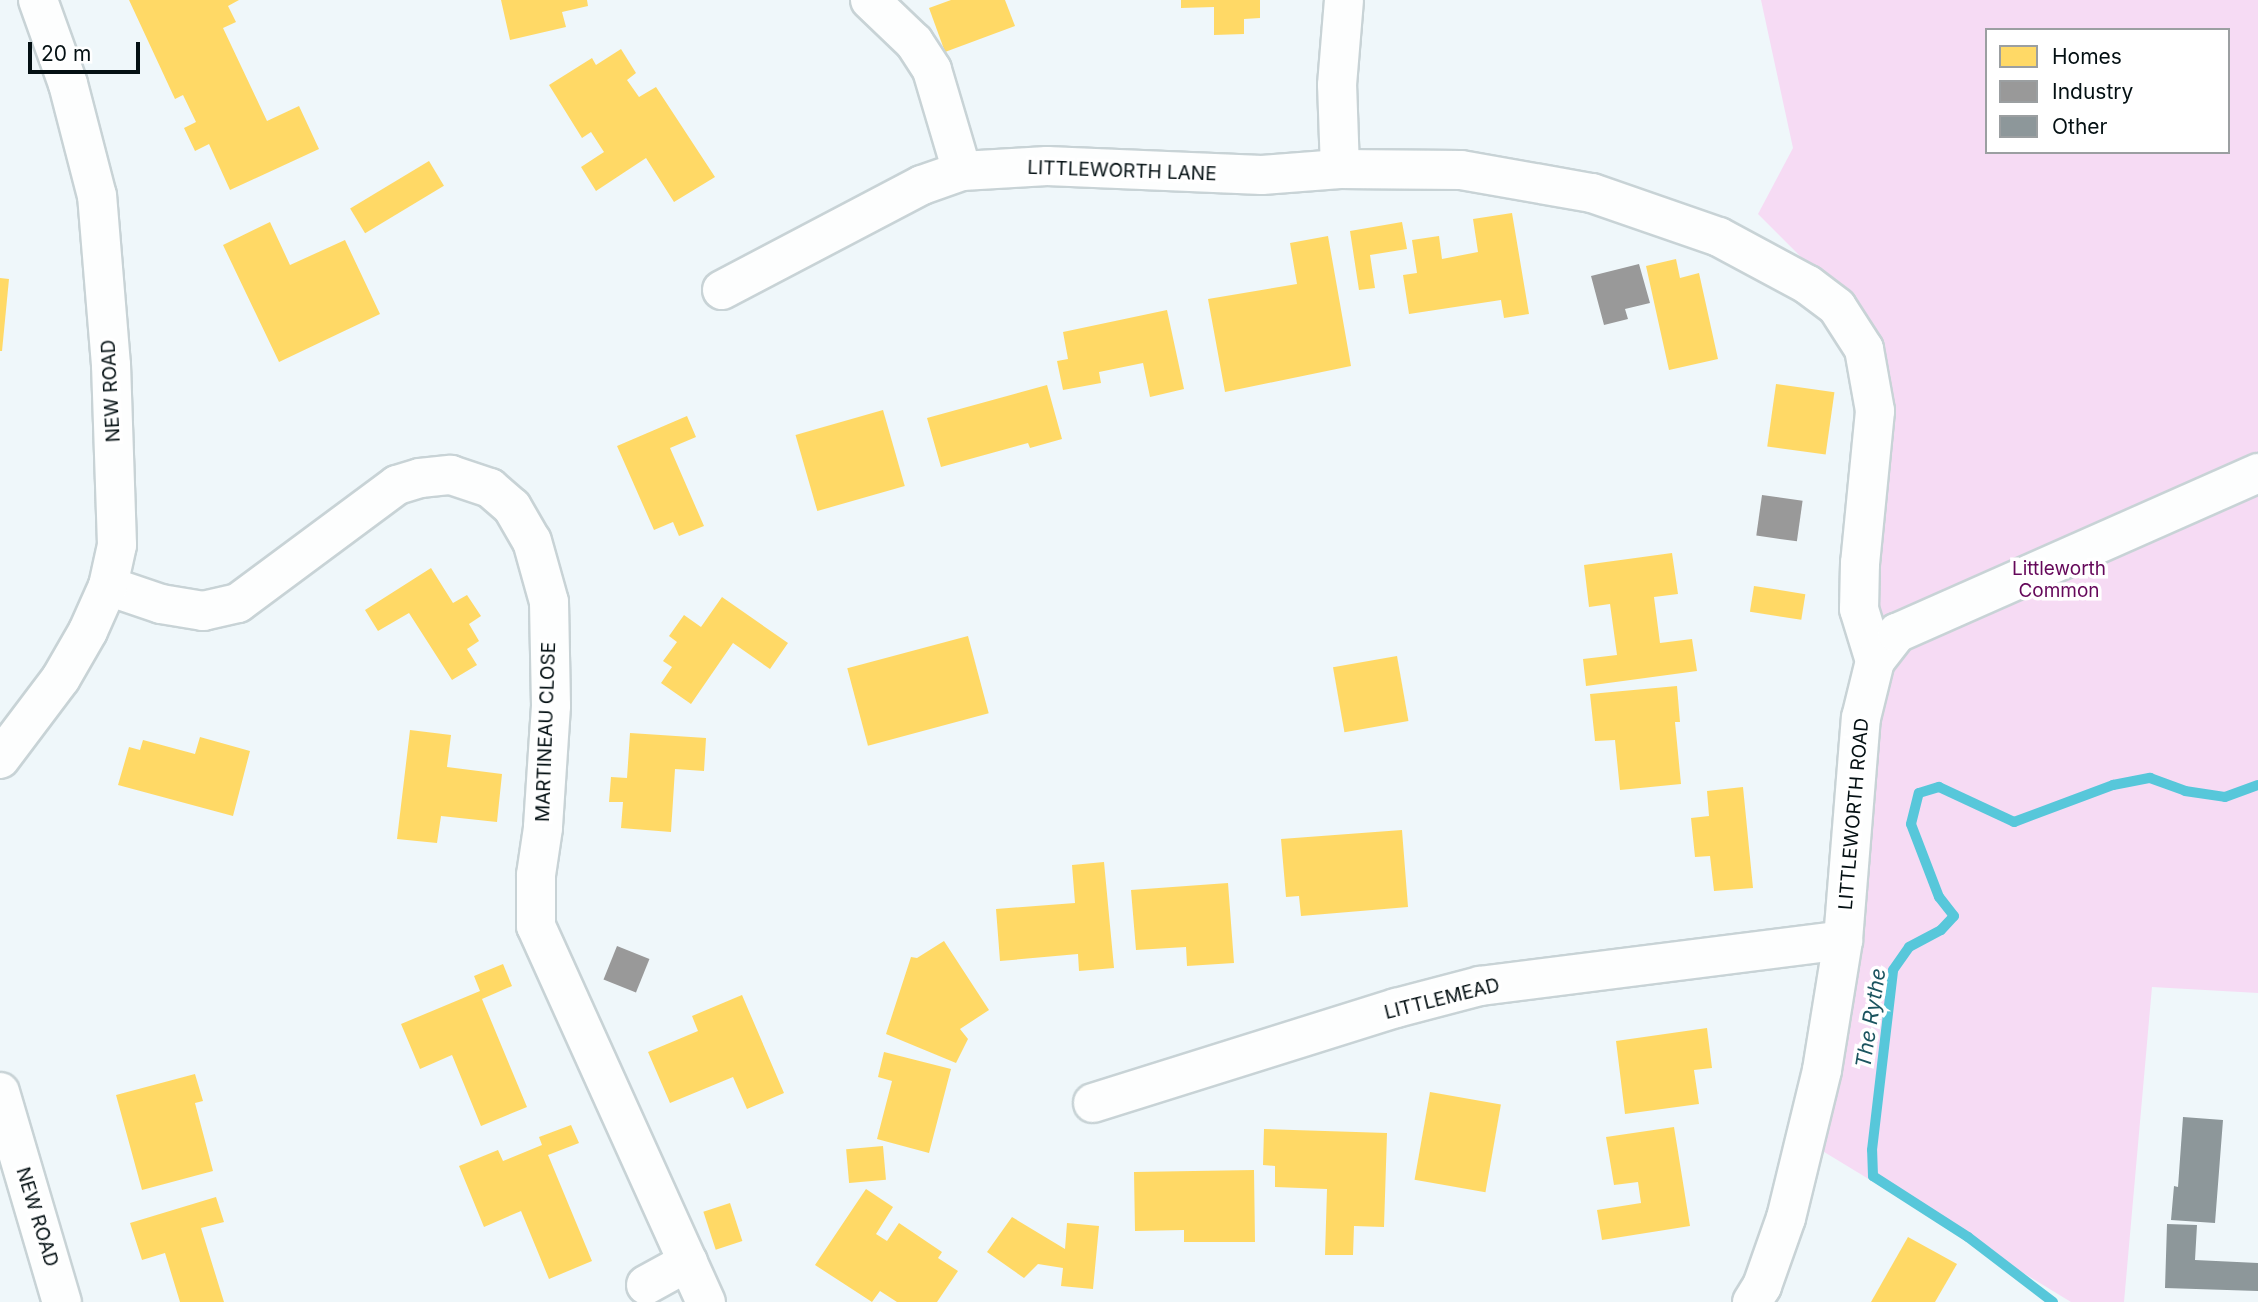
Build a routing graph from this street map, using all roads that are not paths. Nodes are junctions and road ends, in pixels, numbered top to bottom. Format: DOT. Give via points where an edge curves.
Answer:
graph roads {
  1 [pos="38,0"];
  2 [pos="870,0"];
  3 [pos="1344,0"];
  4 [pos="1340,169"];
  5 [pos="962,172"];
  6 [pos="722,290"];
  7 [pos="2258,473"];
  8 [pos="108,586"];
  9 [pos="1875,661"];
  10 [pos="0,759"];
  11 [pos="1843,940"];
  12 [pos="0,1092"];
  13 [pos="1093,1103"];
  14 [pos="688,1262"];
  15 [pos="646,1285"];
  16 [pos="62,1302"];
  17 [pos="706,1302"];
  18 [pos="1752,1302"];
  1 -- 8 [label="street, NEW ROAD" via="68,84 97,197 111,365 117,545"];
  2 -- 5 [label="street" via="914,42 932,70"];
  3 -- 4 [label="street" via="1337,85"];
  4 -- 5 [label="street, LITTLEWORTH LANE" via="1262,175 1047,166"];
  4 -- 9 [label="street, LITTLEWORTH LANE" via="1461,170 1592,193 1718,237 1808,285 1837,307 1864,349 1875,411 1859,609"];
  5 -- 6 [label="street, LITTLEWORTH LANE" via="922,185"];
  7 -- 9 [label="street, LITTLEWORTH ROAD" via="1897,633"];
  8 -- 10 [label="street, NEW ROAD" via="89,631 61,678"];
  8 -- 14 [label="street, MARTINEAU CLOSE" via="161,604 203,611 238,603 397,485 420,478 451,475 490,488 512,507 532,541 548,602 551,706 536,926"];
  9 -- 11 [label="street, LITTLEWORTH ROAD" via="1861,718"];
  11 -- 13 [label="street, LITTLEMEAD" via="1480,986"];
  11 -- 18 [label="street, LITTLEWORTH ROAD" via="1822,1070 1786,1219"];
  12 -- 16 [label="street, NEW ROAD"];
  14 -- 15 [label="street"];
  14 -- 17 [label="street, MARTINEAU CLOSE"];
}
